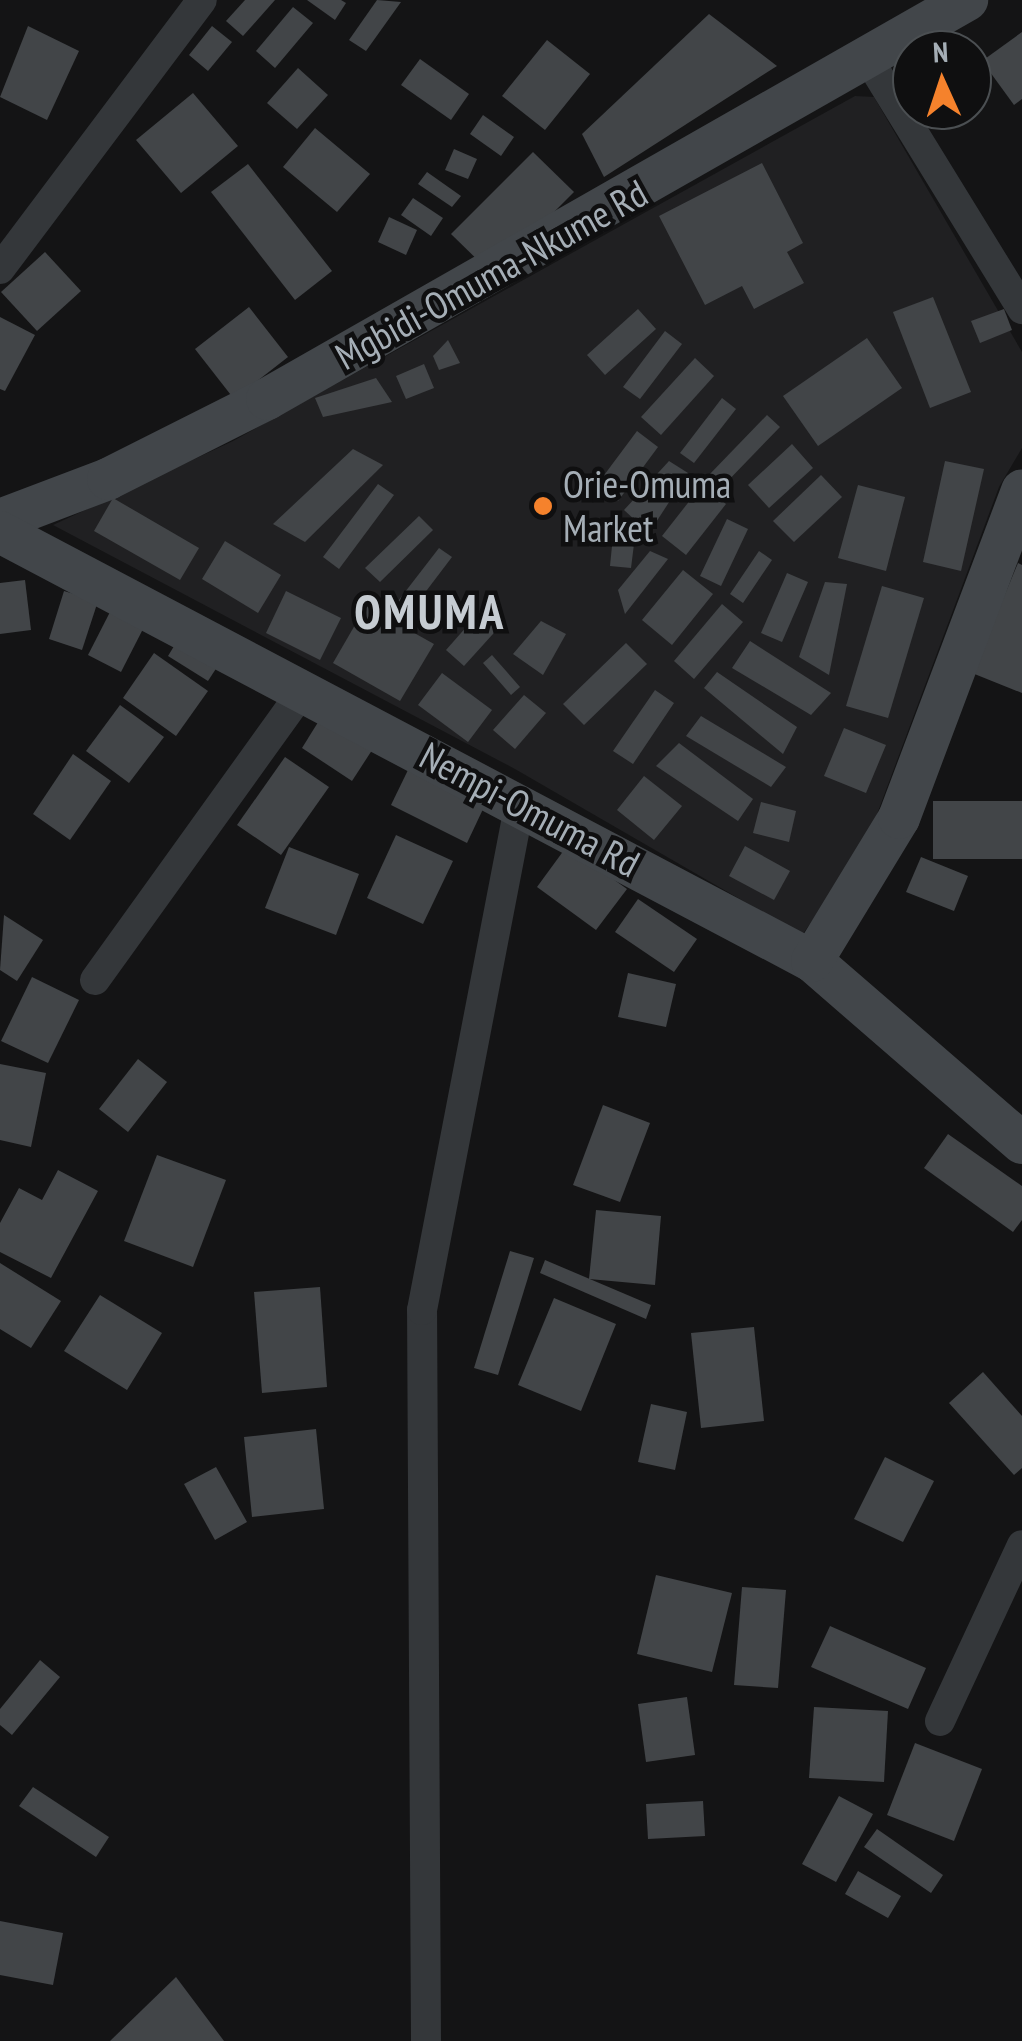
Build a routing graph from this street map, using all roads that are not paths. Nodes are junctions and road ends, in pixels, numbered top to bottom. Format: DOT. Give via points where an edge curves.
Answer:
graph roads {
  1 [pos="202,0"];
  2 [pos="968,0"];
  3 [pos="868,57"];
  4 [pos="0,269"];
  5 [pos="1022,309"];
  6 [pos="1022,490"];
  7 [pos="0,520"];
  8 [pos="0,532"];
  9 [pos="302,692"];
  10 [pos="520,802"];
  11 [pos="812,961"];
  12 [pos="95,980"];
  13 [pos="1022,1143"];
  14 [pos="1022,1544"];
  15 [pos="940,1721"];
  16 [pos="426,2041"];
  1 -- 4 [label="street"];
  2 -- 3 [label="street, Mgbidi-Omuma-Nkume Rd"];
  3 -- 5 [label="street"];
  3 -- 7 [label="street, Mgbidi-Omuma-Nkume Rd" via="268,399 108,479"];
  6 -- 11 [label="street" via="898,818"];
  8 -- 9 [label="street, Nempi-Omuma Rd"];
  9 -- 10 [label="street, Nempi-Omuma Rd"];
  9 -- 12 [label="street"];
  10 -- 11 [label="street, Nempi-Omuma Rd"];
  10 -- 16 [label="street" via="422,1310"];
  11 -- 13 [label="street, Nempi-Omuma Rd"];
  14 -- 15 [label="street"];
}
